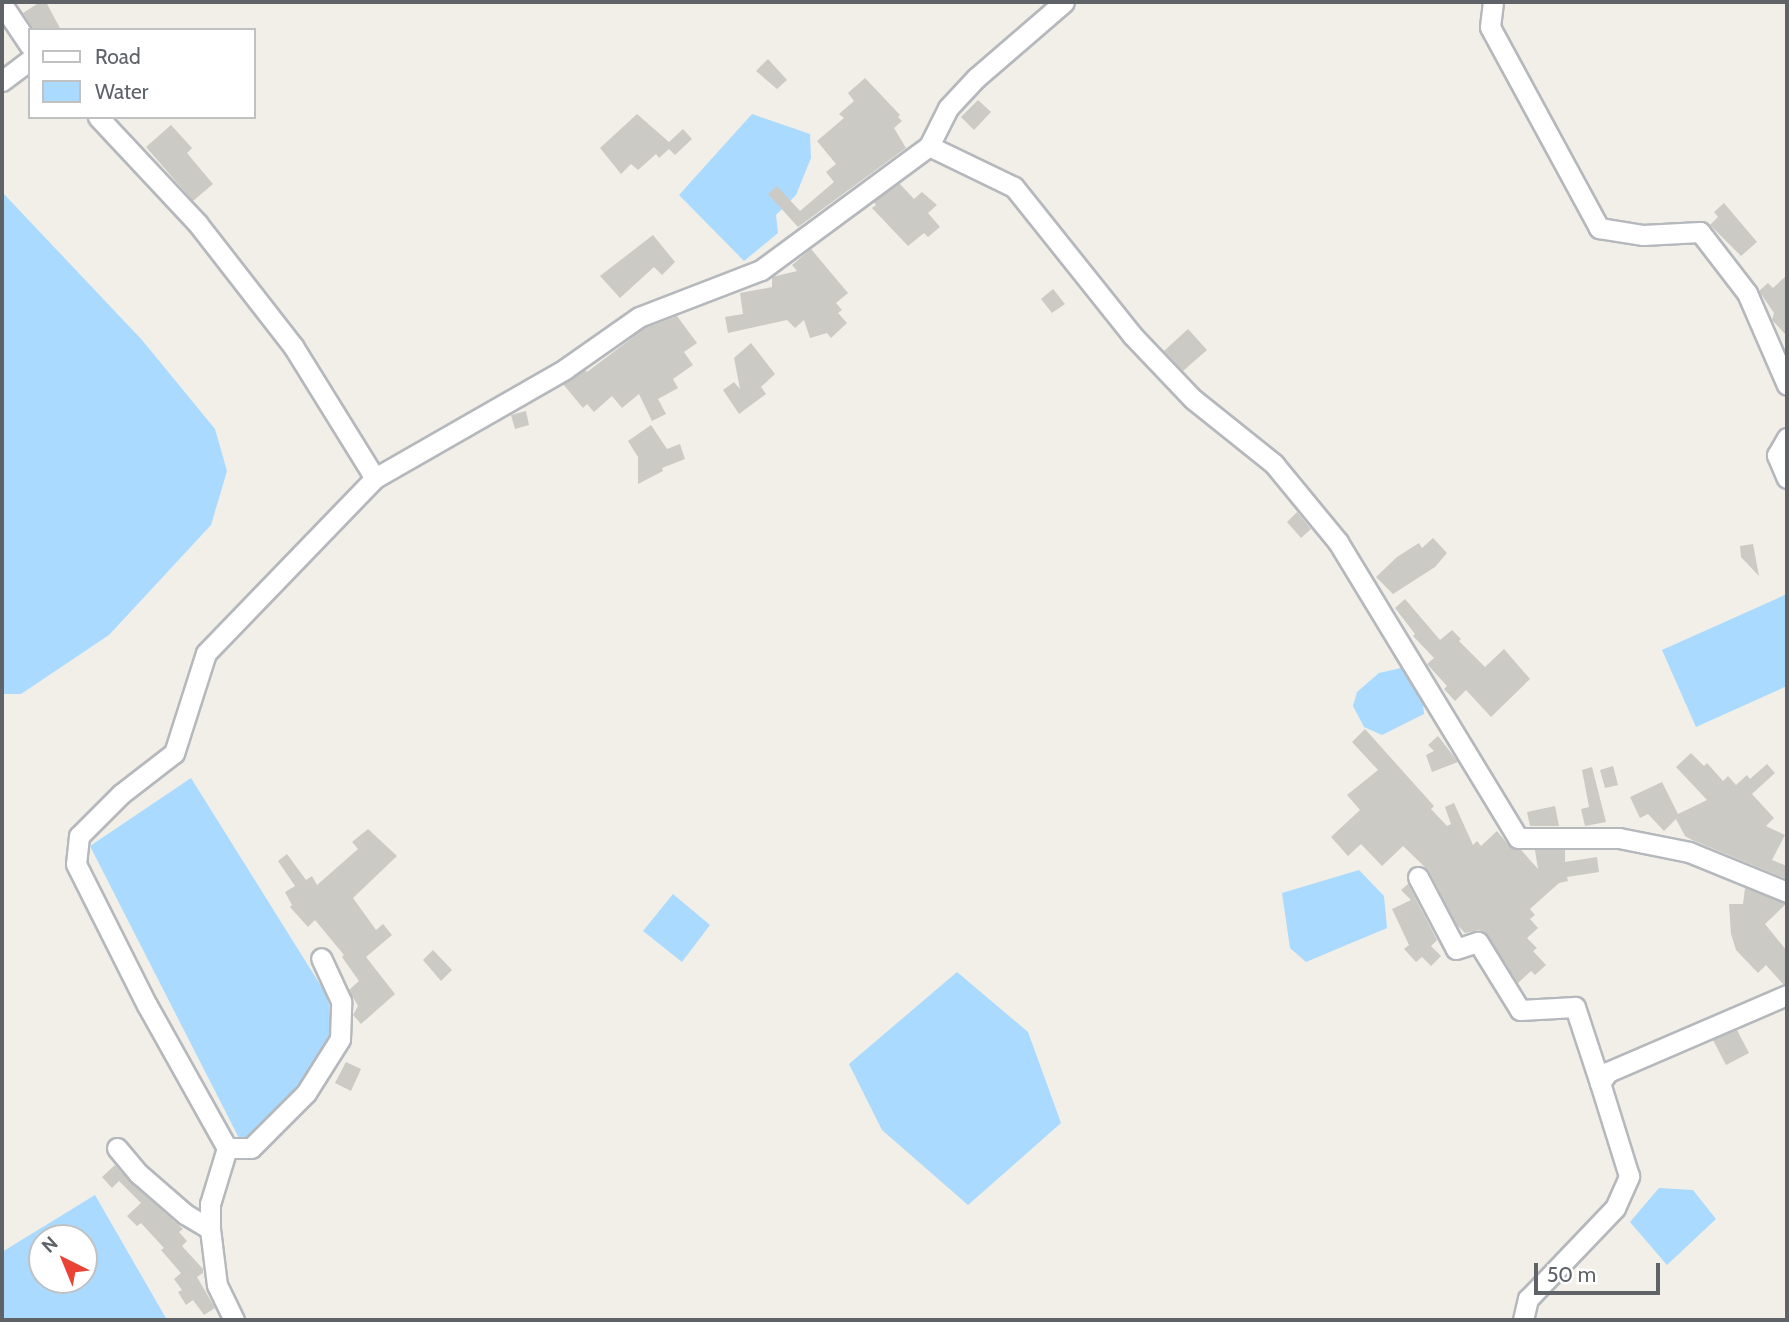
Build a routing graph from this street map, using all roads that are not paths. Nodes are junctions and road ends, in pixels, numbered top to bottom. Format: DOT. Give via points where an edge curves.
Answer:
graph roads {
  1 [pos="1064,2"];
  2 [pos="1493,2"];
  3 [pos="2,4"];
  4 [pos="28,43"];
  5 [pos="28,62"];
  6 [pos="2,81"];
  7 [pos="100,119"];
  8 [pos="929,146"];
  9 [pos="1787,385"];
  10 [pos="1787,438"];
  11 [pos="375,478"];
  12 [pos="1787,478"];
  13 [pos="1418,877"];
  14 [pos="1787,892"];
  15 [pos="321,958"];
  16 [pos="1787,995"];
  17 [pos="1600,1083"];
  18 [pos="117,1148"];
  19 [pos="227,1148"];
  20 [pos="210,1229"];
  21 [pos="234,1320"];
  22 [pos="1523,1320"];
  1 -- 8 [label="street" via="948,108"];
  2 -- 9 [label="street" via="1490,27 1599,228 1643,235 1700,232 1747,293"];
  3 -- 4 [label="street"];
  5 -- 6 [label="street"];
  7 -- 11 [label="street" via="198,225 293,346"];
  8 -- 11 [label="street" via="761,270 639,317 565,369"];
  8 -- 14 [label="street" via="1014,187 1132,335 1193,399 1274,464 1338,542 1518,838 1619,838 1689,852"];
  10 -- 12 [label="street" via="1777,455"];
  11 -- 19 [label="street" via="206,653 174,752 121,794 79,836 76,864"];
  13 -- 17 [label="street" via="1456,949 1478,942 1520,1010 1575,1007"];
  15 -- 19 [label="street" via="341,1001 340,1039 306,1093 251,1148"];
  16 -- 17 [label="street" via="1608,1072"];
  17 -- 22 [label="street" via="1629,1176 1615,1208 1528,1299"];
  18 -- 20 [label="street" via="139,1174"];
  19 -- 20 [label="street" via="210,1204"];
  20 -- 21 [label="street" via="217,1285"];
}
